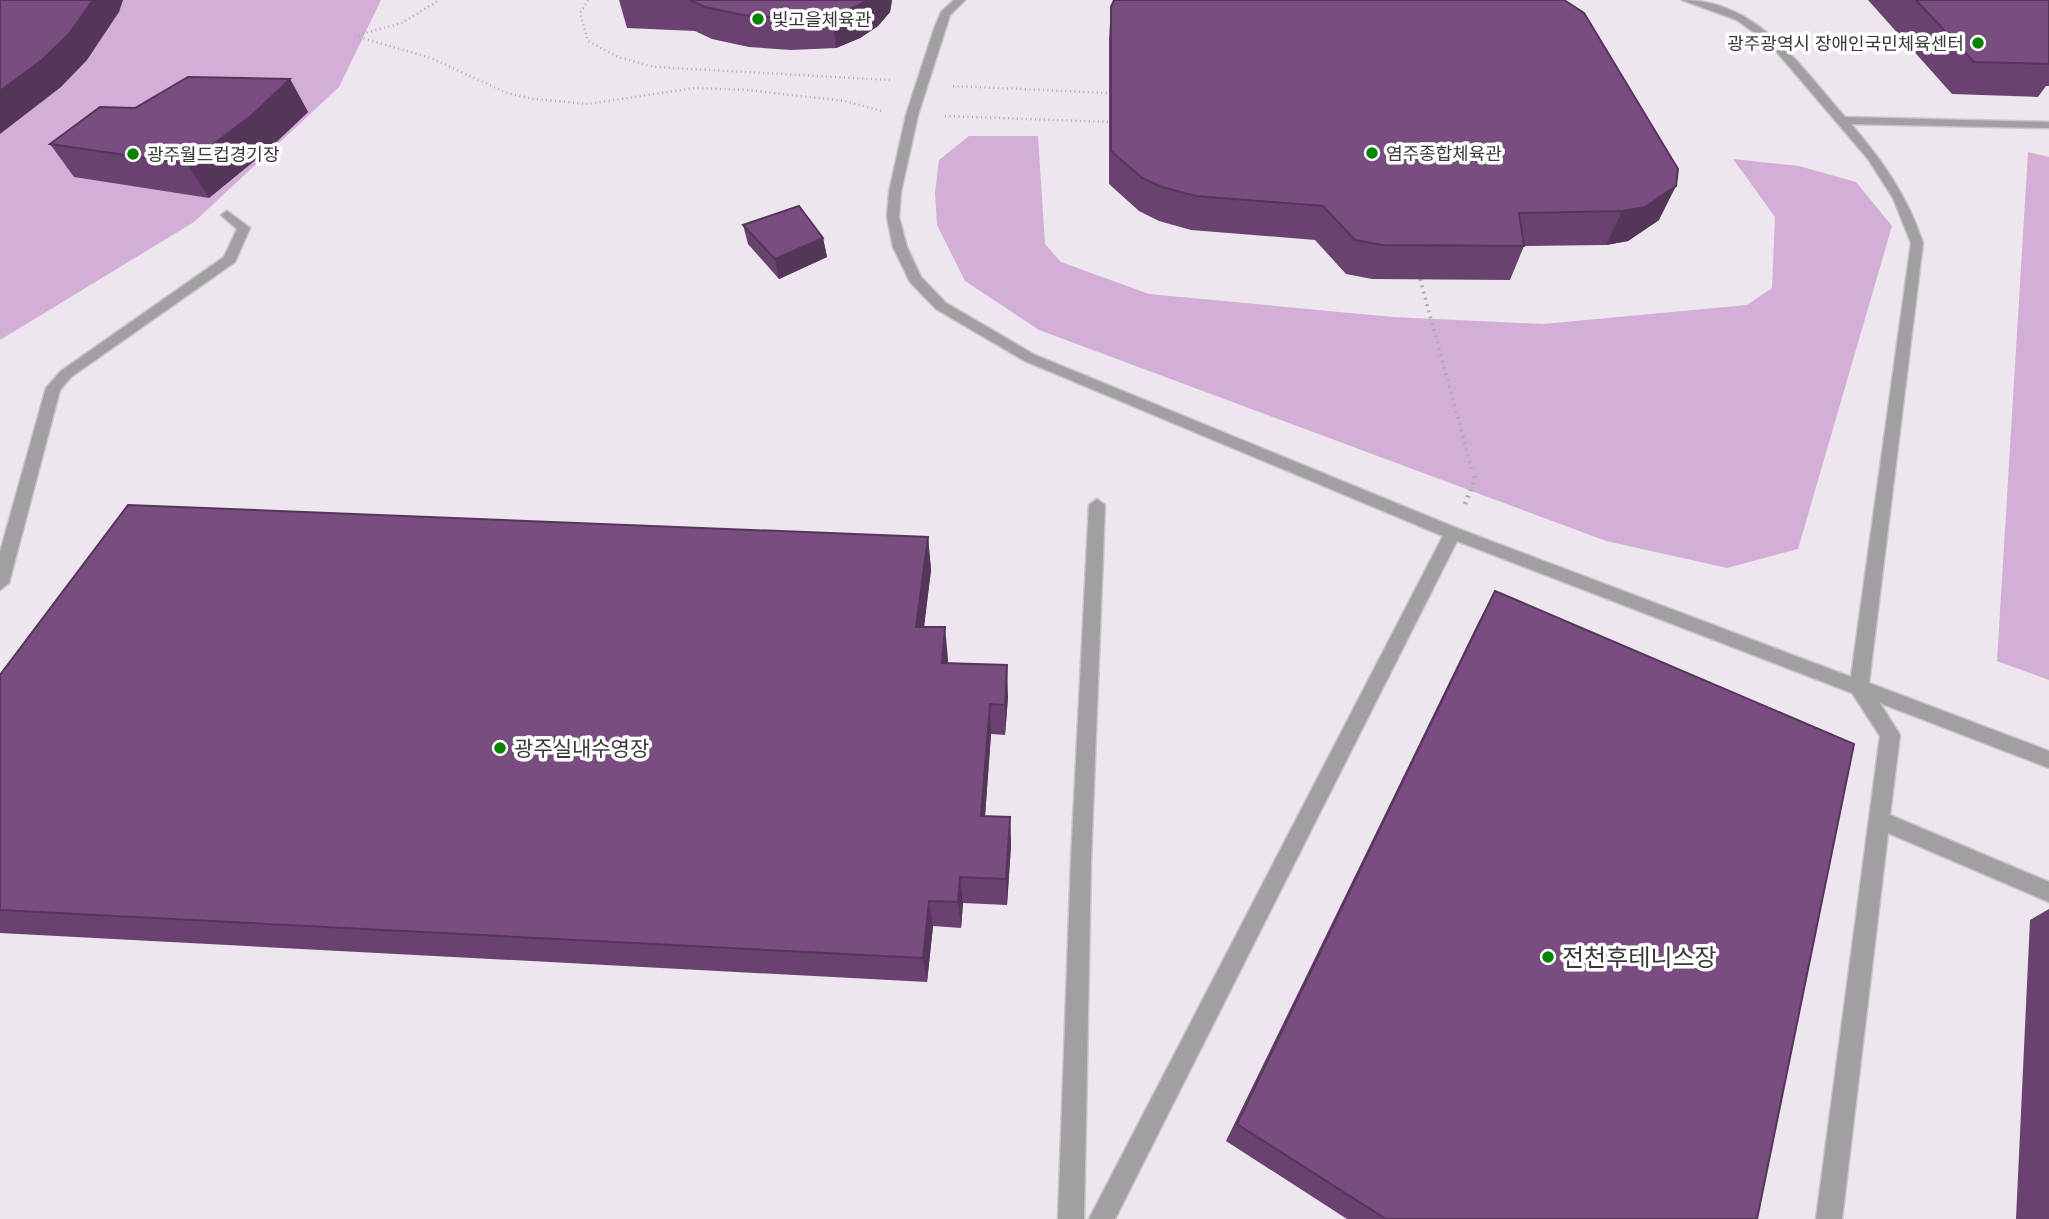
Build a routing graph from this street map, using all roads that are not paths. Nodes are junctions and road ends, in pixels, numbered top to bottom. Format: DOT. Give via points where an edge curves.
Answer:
graph roads {
  1 [pos="960,0"];
  2 [pos="1686,0"];
  3 [pos="1841,120"];
  4 [pos="2049,125"];
  5 [pos="227,215"];
  6 [pos="1097,505"];
  7 [pos="1453,533"];
  8 [pos="0,583"];
  9 [pos="1859,688"];
  10 [pos="2049,760"];
  11 [pos="1879,820"];
  12 [pos="2049,892"];
  13 [pos="1071,1219"];
  14 [pos="1102,1219"];
  15 [pos="1829,1219"];
  1 -- 7 [label="street" via="945,14 939,29 912,115 895,192 893,217 915,279 941,306 1030,358"];
  2 -- 3 [label="street" via="1734,14 1768,36"];
  3 -- 4 [label="street"];
  3 -- 9 [label="street" via="1888,181 1911,221 1917,243"];
  5 -- 8 [label="street" via="244,228 230,259 66,374 53,388"];
  6 -- 13 [label="street" via="1080,860"];
  7 -- 9 [label="street"];
  7 -- 14 [label="street"];
  9 -- 10 [label="street"];
  9 -- 11 [label="street" via="1890,735"];
  11 -- 12 [label="street"];
  11 -- 15 [label="street"];
}
